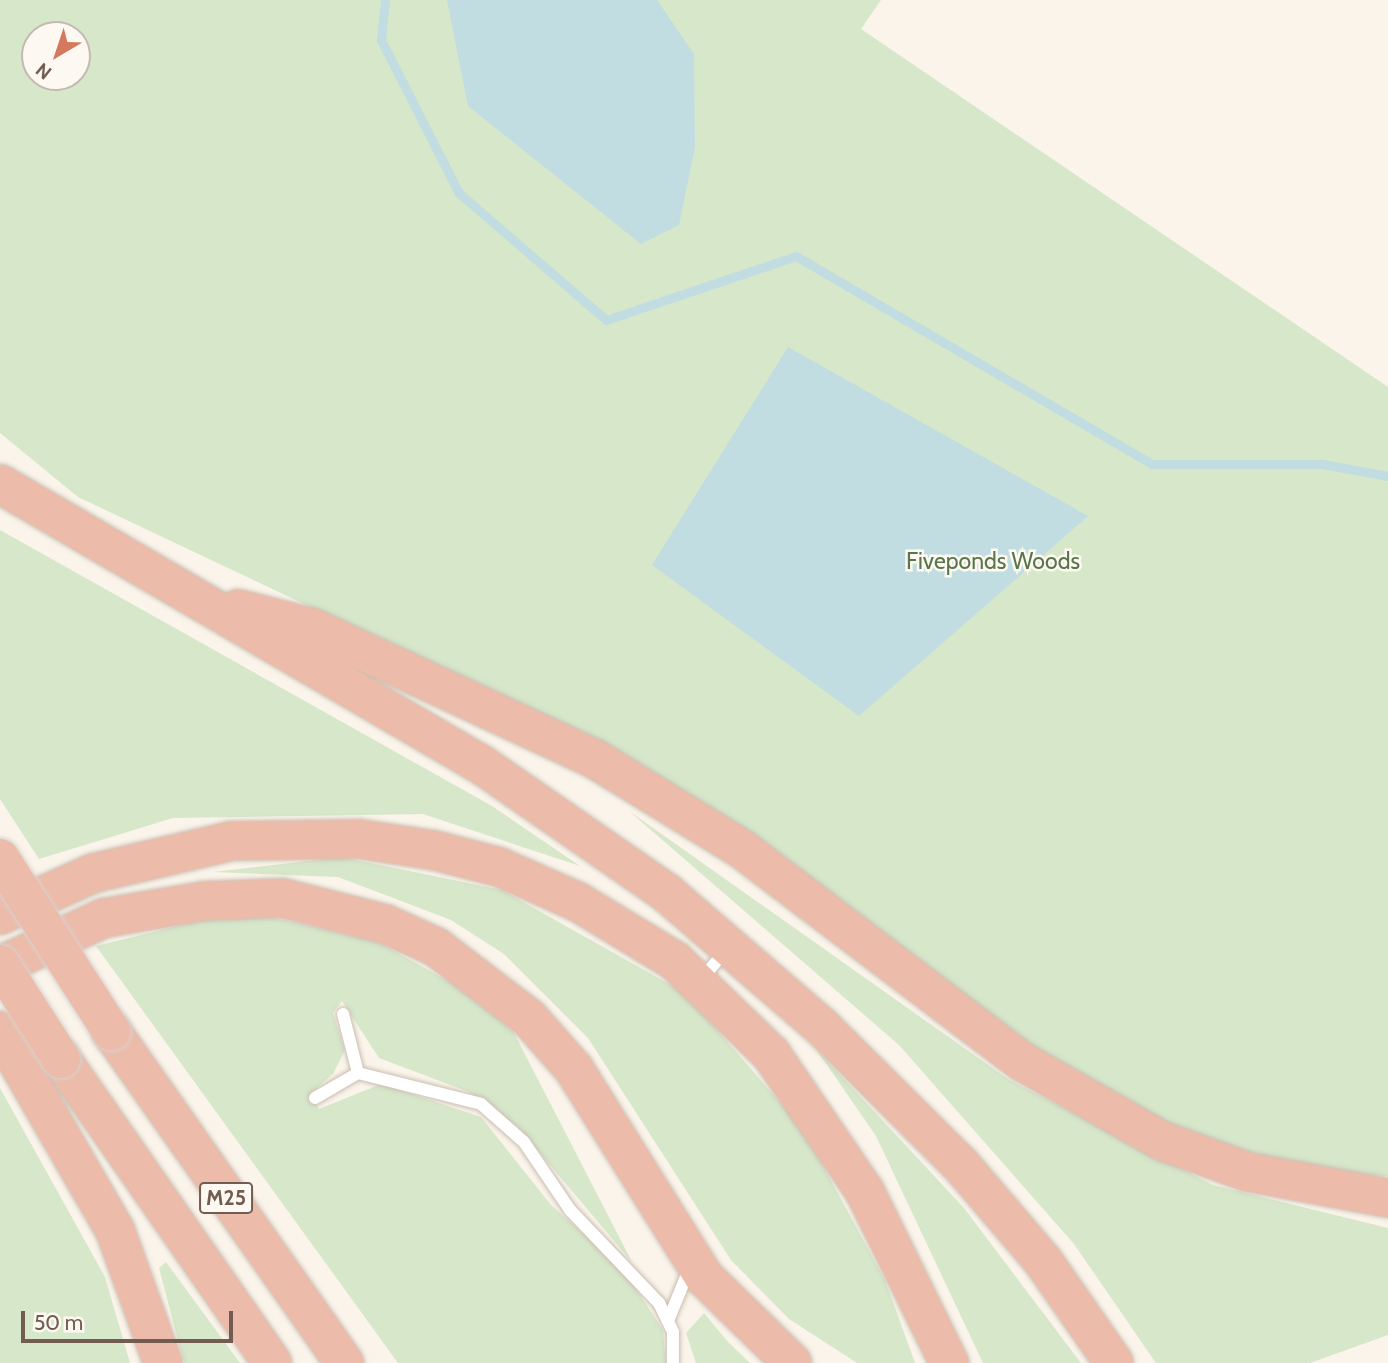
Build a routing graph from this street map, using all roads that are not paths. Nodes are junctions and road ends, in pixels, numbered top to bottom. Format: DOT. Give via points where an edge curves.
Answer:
graph roads {
  1 [pos="0,484"];
  2 [pos="209,602"];
  3 [pos="0,858"];
  4 [pos="0,915"];
  5 [pos="730,946"];
  6 [pos="0,965"];
  7 [pos="699,981"];
  8 [pos="343,1014"];
  9 [pos="0,1031"];
  10 [pos="358,1073"];
  11 [pos="315,1098"];
  12 [pos="1388,1198"];
  13 [pos="693,1261"];
  14 [pos="668,1321"];
  15 [pos="163,1363"];
  16 [pos="272,1363"];
  17 [pos="344,1363"];
  18 [pos="673,1363"];
  19 [pos="792,1363"];
  20 [pos="949,1363"];
  21 [pos="1114,1363"];
  1 -- 2 [label="highway" via="93,543"];
  2 -- 5 [label="highway" via="547,806"];
  2 -- 12 [label="highway" via="313,628 595,759 742,849 1023,1062 1162,1141 1248,1172"];
  3 -- 17 [label="highway, M25, bridge" via="111,1031"];
  4 -- 7 [label="highway" via="59,886 149,856 232,841 359,839 499,867 634,933"];
  5 -- 7 [label="lane"];
  5 -- 21 [label="highway" via="961,1165"];
  6 -- 13 [label="highway" via="104,918 205,901 282,898 385,924 436,947 529,1018 619,1135"];
  6 -- 16 [label="highway, M25, bridge"];
  7 -- 20 [label="highway" via="744,1022 801,1091 865,1192"];
  8 -- 10 [label="lane"];
  9 -- 15 [label="highway" via="115,1230"];
  10 -- 11 [label="lane"];
  10 -- 14 [label="lane" via="481,1104 524,1142 570,1210 659,1303"];
  13 -- 14 [label="lane"];
  13 -- 19 [label="highway"];
  14 -- 18 [label="lane"];
}
